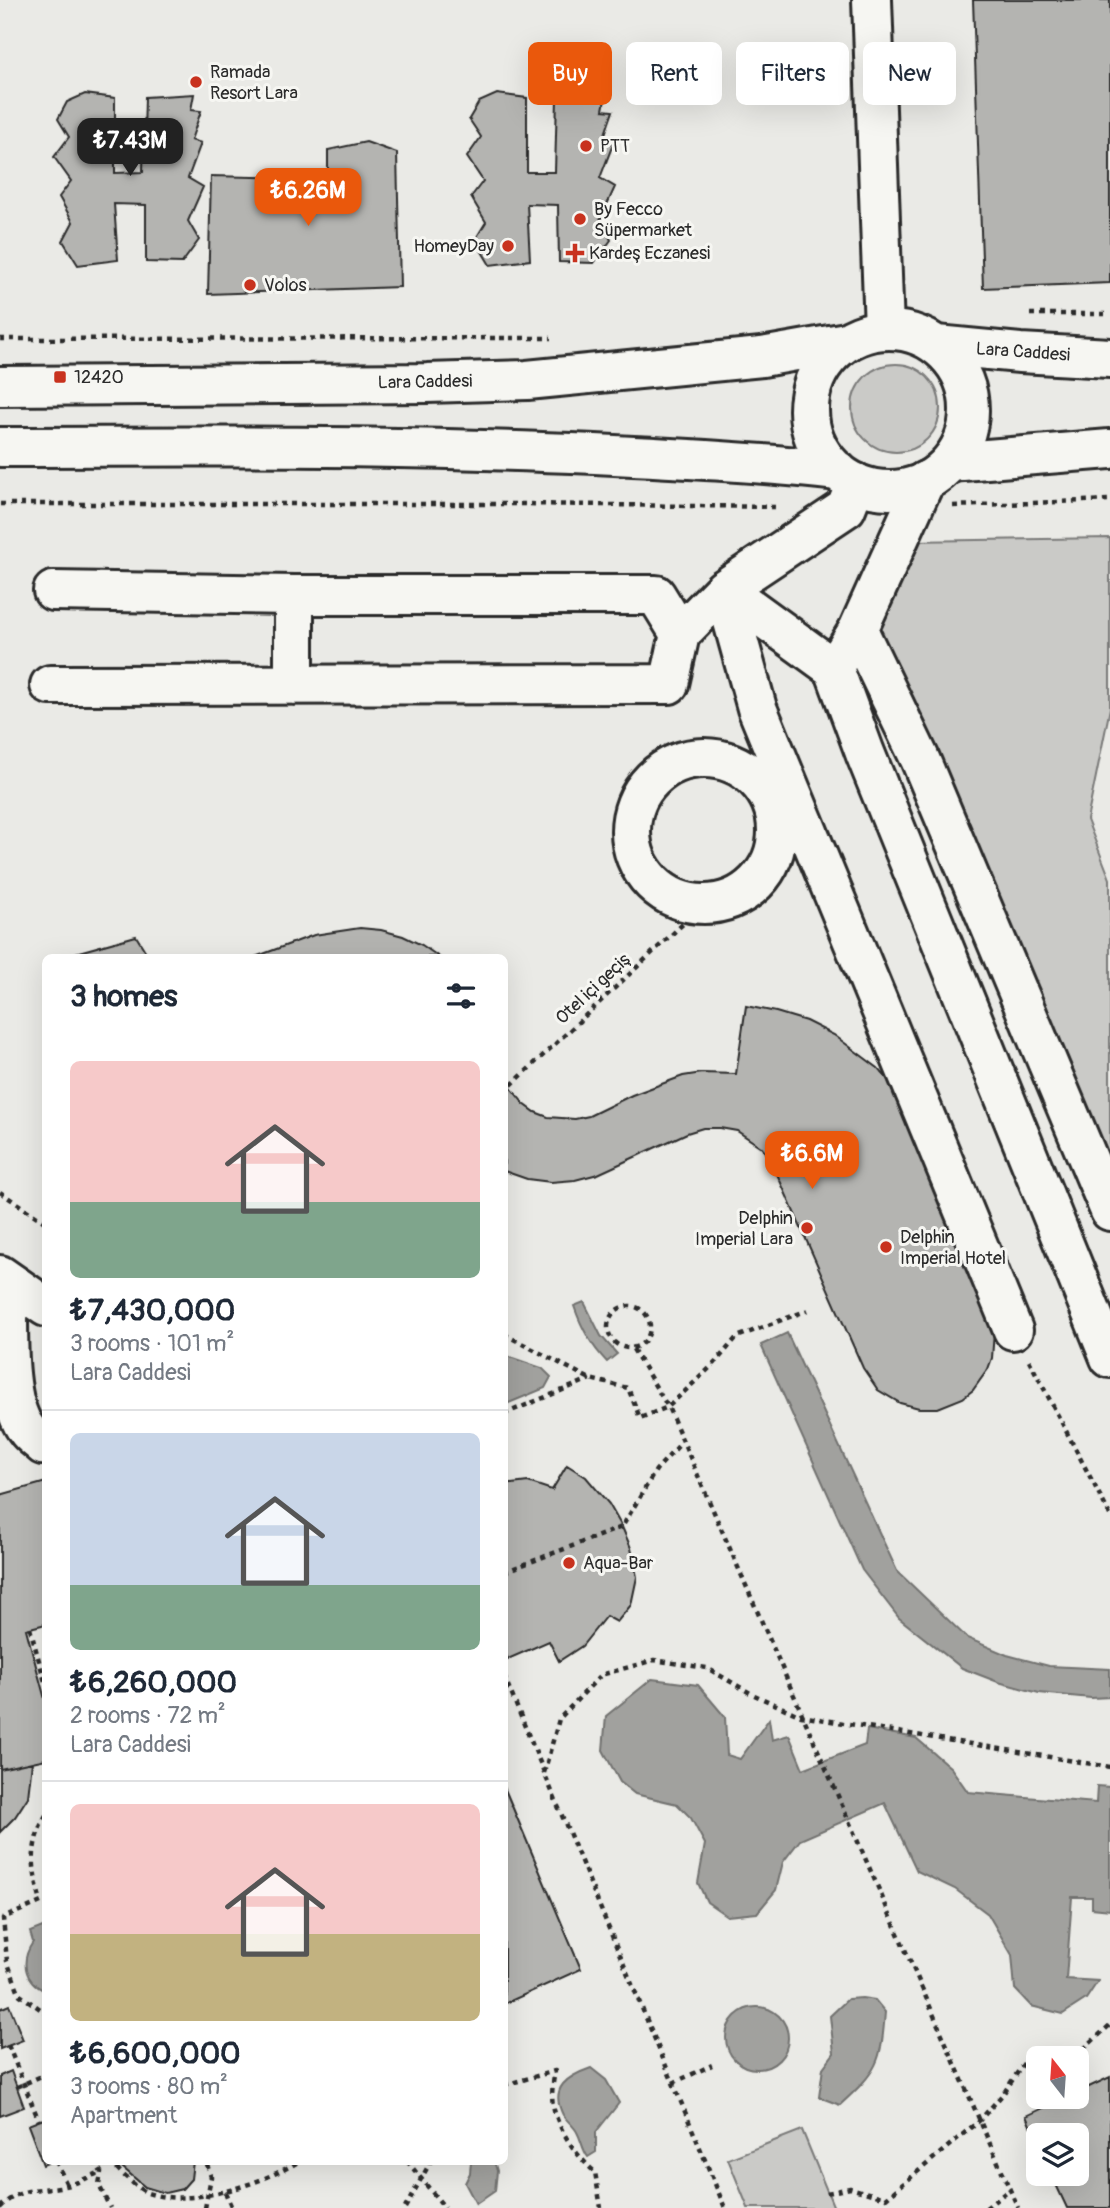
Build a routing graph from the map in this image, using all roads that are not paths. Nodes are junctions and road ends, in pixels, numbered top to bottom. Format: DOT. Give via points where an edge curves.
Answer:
graph roads {
  1 [pos="872,0"];
  2 [pos="884,330"];
  3 [pos="847,342"];
  4 [pos="936,345"];
  5 [pos="1110,358"];
  6 [pos="6,383"];
  7 [pos="1110,449"];
  8 [pos="8,452"];
  9 [pos="847,477"];
  10 [pos="929,484"];
  11 [pos="724,589"];
  12 [pos="52,591"];
  13 [pos="294,595"];
  14 [pos="859,630"];
  15 [pos="680,634"];
  16 [pos="834,669"];
  17 [pos="50,685"];
  18 [pos="293,685"];
  19 [pos="757,708"];
  20 [pos="728,760"];
  21 [pos="1110,1211"];
  22 [pos="4,1278"];
  23 [pos="42,1304"];
  24 [pos="1013,1330"];
  25 [pos="1110,1358"];
  26 [pos="42,1444"];
  1 -- 2 [label="main road"];
  2 -- 3 [label="main road, Lara Caddesi"];
  2 -- 4 [label="main road, Lara Caddesi" via="902,330"];
  3 -- 6 [label="main road, Lara Caddesi" via="762,357 527,380"];
  3 -- 9 [label="main road, Lara Caddesi" via="830,355 818,373 809,415 823,455"];
  4 -- 5 [label="main road, Lara Caddesi"];
  4 -- 10 [label="main road, Lara Caddesi" via="963,379 969,423 962,443"];
  7 -- 10 [label="main road"];
  8 -- 9 [label="main road" via="292,446 525,451 757,462"];
  9 -- 10 [label="main road" via="891,490"];
  9 -- 11 [label="main road" via="846,508"];
  10 -- 14 [label="main road, Lara Caddesi"];
  11 -- 15 [label="main road"];
  11 -- 16 [label="main road"];
  11 -- 19 [label="main road"];
  12 -- 13 [label="main road"];
  13 -- 15 [label="main road" via="656,595"];
  13 -- 18 [label="main road"];
  14 -- 16 [label="main road, Lara Caddesi"];
  14 -- 21 [label="main road" via="920,760"];
  15 -- 18 [label="main road" via="669,684"];
  16 -- 25 [label="main road"];
  17 -- 18 [label="main road"];
  19 -- 20 [label="main road"];
  19 -- 24 [label="main road"];
  20 -- 20 [label="main road" via="686,758 649,780 630,818 635,860 661,893 702,906 743,895 772,864 779,823 763,784"];
  22 -- 23 [label="main road"];
  22 -- 26 [label="main road" via="13,1403 26,1430"];
}
